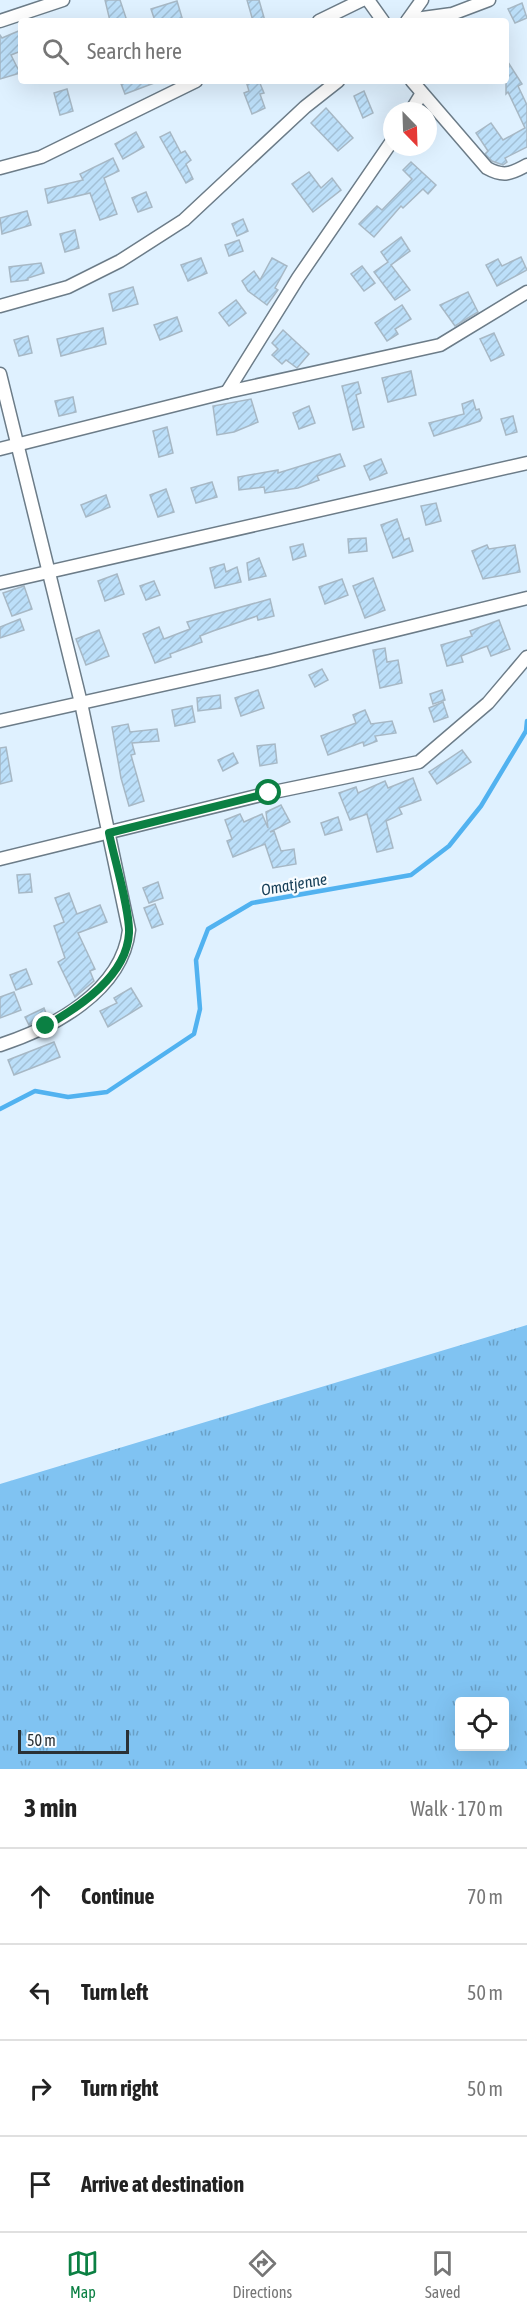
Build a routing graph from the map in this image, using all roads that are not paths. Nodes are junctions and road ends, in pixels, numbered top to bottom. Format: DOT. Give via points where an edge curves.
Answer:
graph roads {
  1 [pos="63,0"];
  2 [pos="362,0"];
  3 [pos="368,0"];
  4 [pos="422,0"];
  5 [pos="489,0"];
  6 [pos="325,18"];
  7 [pos="381,18"];
  8 [pos="408,18"];
  9 [pos="422,18"];
  10 [pos="0,21"];
  11 [pos="190,84"];
  12 [pos="334,84"];
  13 [pos="414,84"];
  14 [pos="422,93"];
  15 [pos="416,102"];
  16 [pos="383,154"];
  17 [pos="527,165"];
  18 [pos="0,168"];
  19 [pos="527,292"];
  20 [pos="0,306"];
  21 [pos="0,374"];
  22 [pos="227,392"];
  23 [pos="17,445"];
  24 [pos="0,449"];
  25 [pos="527,463"];
  26 [pos="48,573"];
  27 [pos="0,583"];
  28 [pos="527,598"];
  29 [pos="527,657"];
  30 [pos="81,703"];
  31 [pos="0,721"];
  32 [pos="109,833"];
  33 [pos="0,859"];
  34 [pos="0,1045"];
  1 -- 10 [label="street"];
  2 -- 6 [label="street"];
  3 -- 7 [label="street"];
  4 -- 8 [label="street"];
  5 -- 9 [label="street" via="452,14"];
  11 -- 18 [label="street" via="41,157"];
  12 -- 20 [label="street" via="184,220 120,261 68,287"];
  13 -- 14 [label="street"];
  14 -- 15 [label="street"];
  14 -- 17 [label="street" via="487,168 499,175"];
  16 -- 22 [label="street" via="298,278"];
  19 -- 22 [label="street" via="440,345"];
  21 -- 23 [label="street"];
  22 -- 23 [label="street"];
  23 -- 24 [label="street"];
  23 -- 26 [label="street"];
  25 -- 26 [label="street"];
  26 -- 27 [label="street"];
  26 -- 30 [label="street"];
  28 -- 30 [label="street"];
  29 -- 32 [label="street" via="488,703 419,762 269,793"];
  30 -- 31 [label="street"];
  30 -- 32 [label="street"];
  32 -- 33 [label="street"];
  32 -- 34 [label="street" via="129,930 119,963 70,1012"];
}
